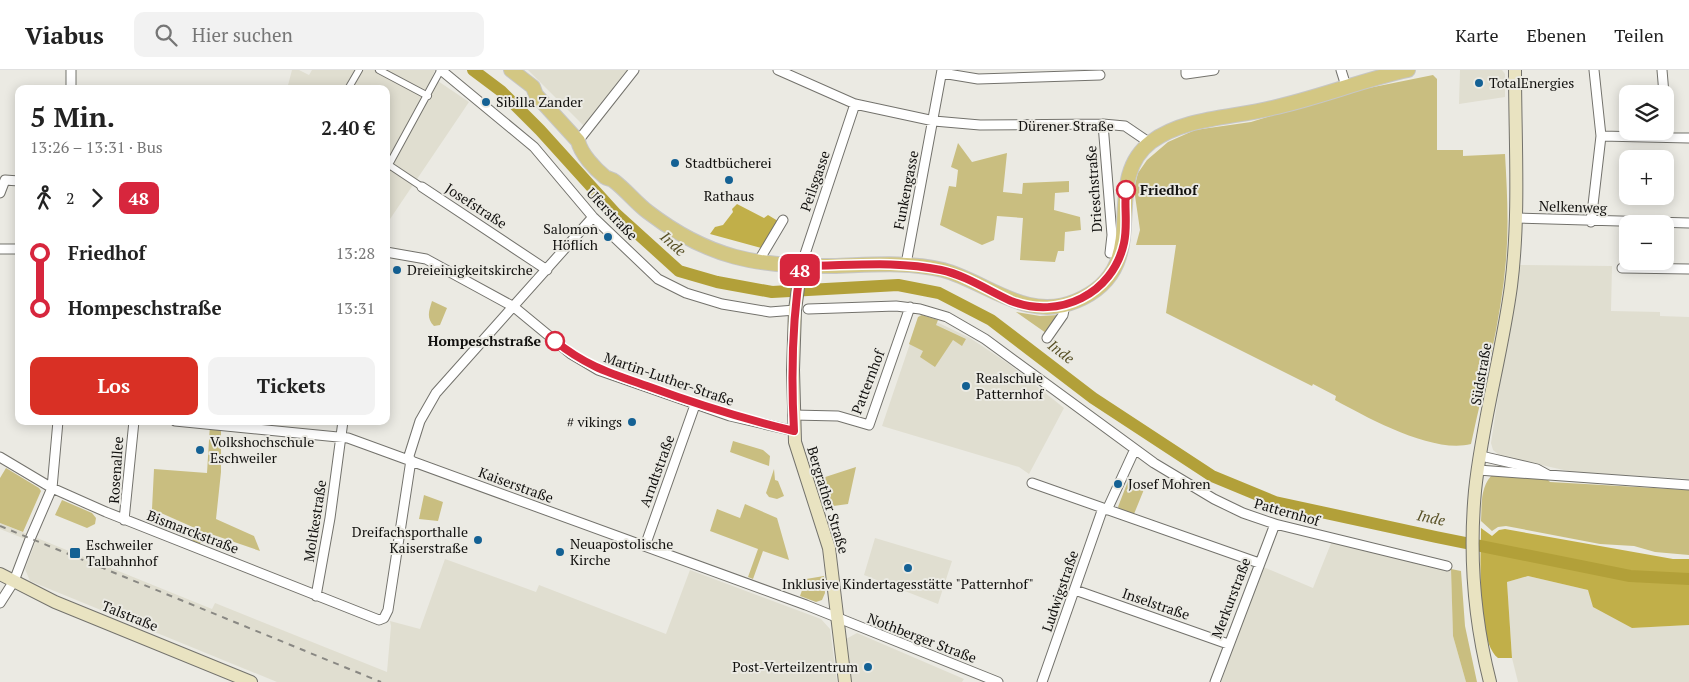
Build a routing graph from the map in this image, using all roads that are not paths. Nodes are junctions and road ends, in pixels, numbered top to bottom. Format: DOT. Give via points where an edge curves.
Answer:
graph roads {
  1 [pos="71,70"];
  2 [pos="359,70"];
  3 [pos="379,70"];
  4 [pos="500,70"];
  5 [pos="511,70"];
  6 [pos="634,70"];
  7 [pos="778,70"];
  8 [pos="1186,70"];
  9 [pos="1214,70"];
  10 [pos="1341,70"];
  11 [pos="1408,70"];
  12 [pos="1515,70"];
  13 [pos="1594,70"];
  14 [pos="1662,70"];
  15 [pos="441,71"];
  16 [pos="942,72"];
  17 [pos="1100,75"];
  18 [pos="71,85"];
  19 [pos="350,85"];
  20 [pos="1663,85"];
  21 [pos="1346,86"];
  22 [pos="536,95"];
  23 [pos="428,96"];
  24 [pos="855,104"];
  25 [pos="934,121"];
  26 [pos="1103,124"];
  27 [pos="1601,136"];
  28 [pos="1619,136"];
  29 [pos="1674,137"];
  30 [pos="1689,138"];
  31 [pos="578,141"];
  32 [pos="1150,143"];
  33 [pos="390,163"];
  34 [pos="390,168"];
  35 [pos="15,181"];
  36 [pos="422,187"];
  37 [pos="0,193"];
  38 [pos="594,217"];
  39 [pos="1515,218"];
  40 [pos="783,220"];
  41 [pos="1591,222"];
  42 [pos="1689,223"];
  43 [pos="0,249"];
  44 [pos="15,250"];
  45 [pos="390,253"];
  46 [pos="1110,253"];
  47 [pos="758,262"];
  48 [pos="906,264"];
  49 [pos="1674,269"];
  50 [pos="1689,269"];
  51 [pos="547,270"];
  52 [pos="800,272"];
  53 [pos="1065,305"];
  54 [pos="514,306"];
  55 [pos="800,307"];
  56 [pos="910,307"];
  57 [pos="1047,338"];
  58 [pos="696,405"];
  59 [pos="793,415"];
  60 [pos="58,425"];
  61 [pos="134,425"];
  62 [pos="219,425"];
  63 [pos="342,425"];
  64 [pos="794,431"];
  65 [pos="341,436"];
  66 [pos="1135,449"];
  67 [pos="1481,456"];
  68 [pos="0,457"];
  69 [pos="409,459"];
  70 [pos="1478,470"];
  71 [pos="1548,475"];
  72 [pos="1032,483"];
  73 [pos="1689,485"];
  74 [pos="52,488"];
  75 [pos="1105,509"];
  76 [pos="124,520"];
  77 [pos="1275,524"];
  78 [pos="645,546"];
  79 [pos="1259,563"];
  80 [pos="1447,566"];
  81 [pos="0,574"];
  82 [pos="14,582"];
  83 [pos="1075,590"];
  84 [pos="316,596"];
  85 [pos="0,603"];
  86 [pos="838,618"];
  87 [pos="1228,644"];
  88 [pos="251,682"];
  89 [pos="845,682"];
  90 [pos="998,682"];
  91 [pos="1042,682"];
  92 [pos="1214,682"];
  93 [pos="1490,682"];
  1 -- 18 [label="street"];
  2 -- 19 [label="street"];
  3 -- 23 [label="street"];
  4 -- 22 [label="main road" via="528,93"];
  5 -- 22 [label="main road" via="533,88"];
  6 -- 31 [label="street"];
  7 -- 24 [label="street, Dürener Straße"];
  8 -- 9 [label="street" via="1186,74"];
  10 -- 21 [label="street"];
  11 -- 21 [label="main road"];
  12 -- 39 [label="main road, Südstraße"];
  13 -- 27 [label="street"];
  14 -- 20 [label="street"];
  15 -- 23 [label="street"];
  15 -- 38 [label="street, Uferstraße" via="534,147"];
  16 -- 17 [label="street" via="978,79"];
  16 -- 25 [label="street, Funkengasse"];
  21 -- 32 [label="main road" via="1272,108 1192,124"];
  22 -- 31 [label="main road"];
  23 -- 33 [label="street"];
  24 -- 25 [label="street, Dürener Straße"];
  24 -- 52 [label="street, Peilsgasse"];
  25 -- 26 [label="street, Dürener Straße" via="989,125"];
  25 -- 48 [label="street, Funkengasse"];
  26 -- 32 [label="street, Dürener Straße" via="1125,126"];
  26 -- 46 [label="street, Drieschstraße" via="1112,235"];
  27 -- 28 [label="street"];
  27 -- 41 [label="street"];
  29 -- 30 [label="street"];
  31 -- 47 [label="main road" via="584,154 606,177 645,210 696,243 733,257"];
  32 -- 53 [label="main road" via="1131,171 1126,190 1126,230 1118,263 1099,287"];
  34 -- 36 [label="street, Josefstraße"];
  35 -- 37 [label="street" via="4,180"];
  36 -- 51 [label="street, Josefstraße"];
  38 -- 51 [label="street"];
  38 -- 55 [label="street, Uferstraße" via="658,279 686,293 722,304 770,312"];
  39 -- 41 [label="street, Nelkenweg"];
  39 -- 67 [label="main road, Südstraße" via="1511,284"];
  40 -- 47 [label="street"];
  41 -- 42 [label="street, Nelkenweg"];
  43 -- 44 [label="street"];
  45 -- 54 [label="street, Martin-Luther-Straße" via="426,259"];
  47 -- 52 [label="main road"];
  48 -- 52 [label="main road"];
  48 -- 53 [label="main road" via="944,270 1024,304"];
  49 -- 50 [label="street"];
  51 -- 54 [label="street"];
  52 -- 55 [label="main road, Bergrather Straße"];
  53 -- 57 [label="street" via="1063,315"];
  54 -- 58 [label="street, Martin-Luther-Straße" via="571,354 598,370"];
  54 -- 69 [label="street" via="436,393 420,421"];
  55 -- 56 [label="street, Patternhof"];
  55 -- 59 [label="main road, Bergrather Straße"];
  56 -- 59 [label="street, Patternhof" via="869,425 838,416"];
  56 -- 66 [label="street, Patternhof" via="947,317 967,327"];
  58 -- 64 [label="street, Martin-Luther-Straße"];
  58 -- 78 [label="street, Arndtstraße"];
  59 -- 64 [label="main road, Bergrather Straße"];
  60 -- 74 [label="street"];
  61 -- 76 [label="street, Rosenallee"];
  62 -- 65 [label="street, Kaiserstraße"];
  63 -- 65 [label="street, Moltkestraße"];
  64 -- 86 [label="main road, Bergrather Straße" via="796,448 829,548"];
  65 -- 69 [label="street, Kaiserstraße"];
  65 -- 84 [label="street, Moltkestraße"];
  66 -- 75 [label="street"];
  66 -- 77 [label="street, Patternhof" via="1214,499"];
  67 -- 70 [label="main road, Südstraße"];
  67 -- 71 [label="street" via="1537,469"];
  68 -- 74 [label="street, Bismarckstraße"];
  69 -- 78 [label="street, Kaiserstraße"];
  69 -- 84 [label="street, Bismarckstraße" via="388,610 382,620"];
  70 -- 71 [label="street"];
  70 -- 93 [label="main road, Südstraße" via="1472,562 1478,626"];
  71 -- 73 [label="street"];
  72 -- 75 [label="street"];
  74 -- 76 [label="street, Bismarckstraße"];
  74 -- 82 [label="street"];
  75 -- 79 [label="street"];
  75 -- 83 [label="street, Ludwigstraße"];
  76 -- 84 [label="street, Bismarckstraße"];
  77 -- 79 [label="street, Merkurstraße"];
  77 -- 80 [label="street, Patternhof"];
  78 -- 86 [label="street, Kaiserstraße"];
  79 -- 87 [label="street, Merkurstraße"];
  81 -- 82 [label="main road, Talstraße"];
  82 -- 85 [label="street"];
  82 -- 88 [label="main road, Talstraße"];
  83 -- 87 [label="street, Inselstraße"];
  83 -- 91 [label="street, Ludwigstraße"];
  86 -- 89 [label="main road, Bergrather Straße"];
  86 -- 90 [label="street, Nothberger Straße"];
  87 -- 92 [label="street, Merkurstraße"];
}
